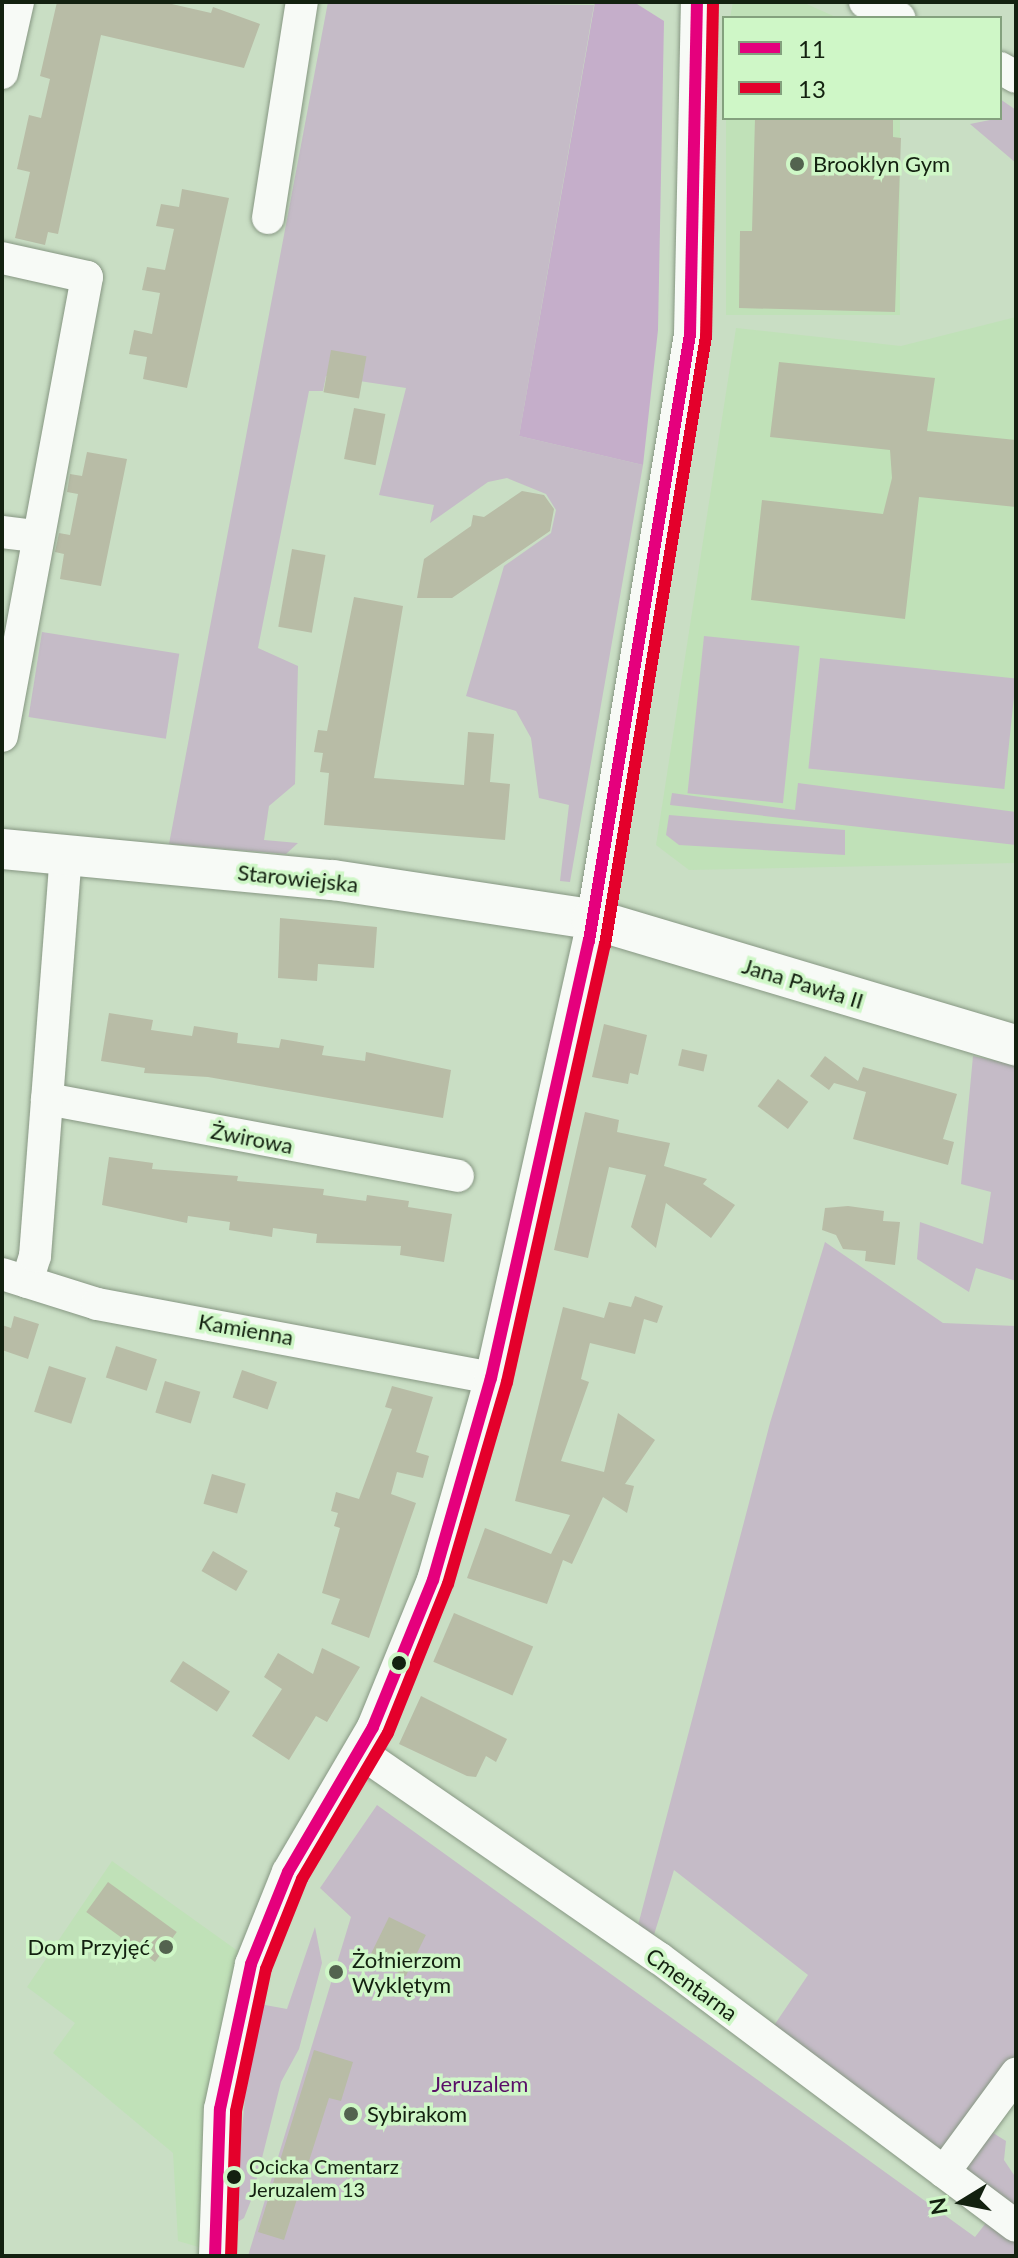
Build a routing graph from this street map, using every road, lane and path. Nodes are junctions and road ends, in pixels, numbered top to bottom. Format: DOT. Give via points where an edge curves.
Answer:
graph roads {
  1 [pos="18,2"];
  2 [pos="302,2"];
  3 [pos="697,2"];
  4 [pos="865,2"];
  5 [pos="896,16"];
  6 [pos="2,73"];
  7 [pos="268,218"];
  8 [pos="2,258"];
  9 [pos="2,532"];
  10 [pos="36,536"];
  11 [pos="2,736"];
  12 [pos="2,849"];
  13 [pos="66,855"];
  14 [pos="592,919"];
  15 [pos="1016,1045"];
  16 [pos="47,1099"];
  17 [pos="458,1176"];
  18 [pos="14,1278"];
  19 [pos="491,1378"];
  20 [pos="360,1752"];
  21 [pos="1016,2074"];
  22 [pos="944,2172"];
  23 [pos="1016,2226"];
  24 [pos="215,2256"];
  1 -- 6 [label="street"];
  2 -- 7 [label="street"];
  3 -- 14 [label="street" via="690,334 651,596"];
  4 -- 5 [label="street"];
  8 -- 10 [label="street" via="87,277"];
  9 -- 10 [label="street"];
  10 -- 11 [label="street"];
  12 -- 13 [label="main road, Starowiejska"];
  13 -- 14 [label="main road, Starowiejska" via="333,880"];
  13 -- 16 [label="street"];
  14 -- 15 [label="main road, Jana Pawła II"];
  14 -- 19 [label="street"];
  16 -- 17 [label="street, Żwirowa"];
  16 -- 18 [label="street" via="35,1256"];
  18 -- 19 [label="street, Kamienna" via="97,1304"];
  19 -- 20 [label="street" via="416,1629"];
  20 -- 22 [label="street, Cmentarna" via="659,1958"];
  20 -- 24 [label="street" via="288,1872 251,1964 220,2109"];
  21 -- 22 [label="street"];
  22 -- 23 [label="street, Cmentarna"];
}
